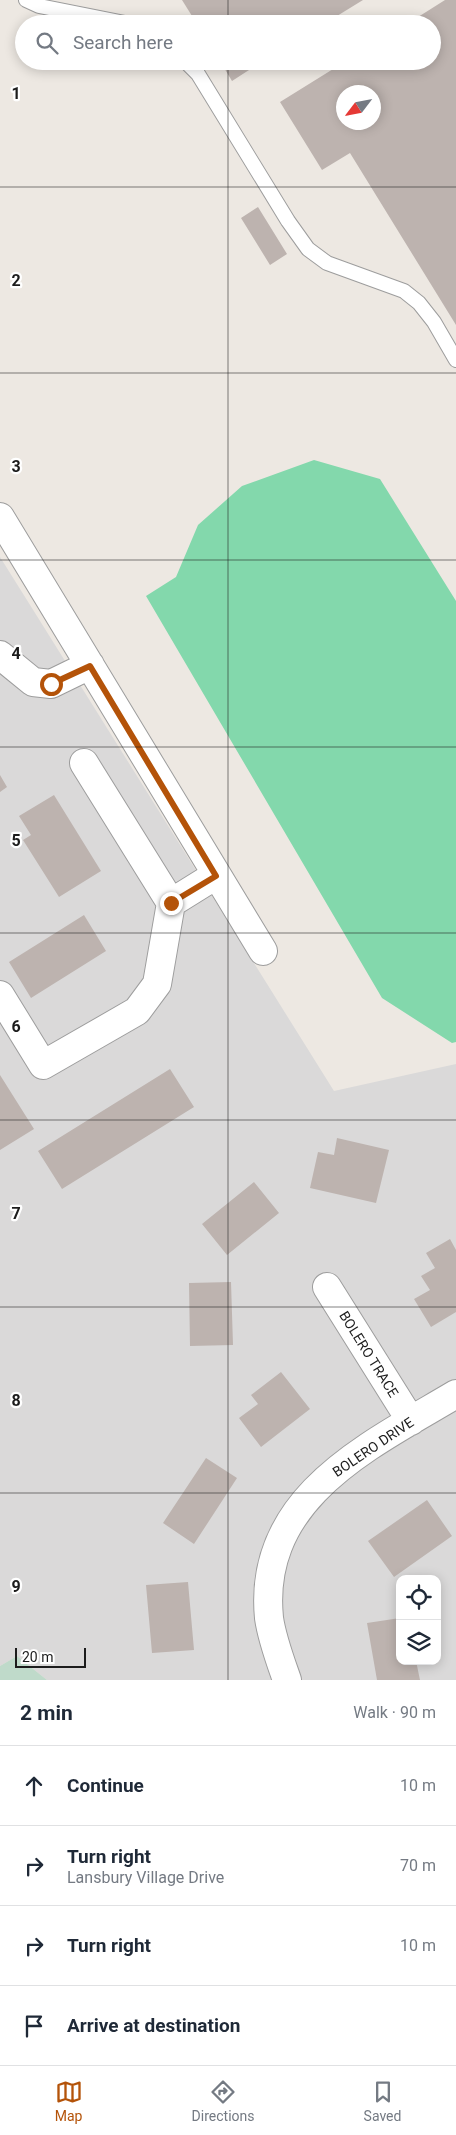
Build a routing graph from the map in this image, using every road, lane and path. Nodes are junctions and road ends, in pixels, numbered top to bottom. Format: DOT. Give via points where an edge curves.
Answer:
graph roads {
  1 [pos="26,0"];
  2 [pos="84,15"];
  3 [pos="194,70"];
  4 [pos="456,360"];
  5 [pos="0,517"];
  6 [pos="0,655"];
  7 [pos="90,666"];
  8 [pos="84,762"];
  9 [pos="216,876"];
  10 [pos="171,903"];
  11 [pos="263,951"];
  12 [pos="0,995"];
  13 [pos="327,1287"];
  14 [pos="456,1394"];
  15 [pos="411,1421"];
  16 [pos="287,1680"];
  1 -- 2 [label="lane" via="39,6"];
  3 -- 4 [label="lane" via="308,249 327,263 404,291 434,322"];
  5 -- 7 [label="street"];
  6 -- 7 [label="street" via="33,682 51,684"];
  7 -- 9 [label="street"];
  8 -- 10 [label="street"];
  9 -- 10 [label="street"];
  9 -- 11 [label="street"];
  10 -- 12 [label="street" via="157,984 137,1011 43,1065"];
  13 -- 15 [label="street, BOLERO TRACE"];
  14 -- 15 [label="street, BOLERO DRIVE"];
  15 -- 16 [label="street, BOLERO DRIVE" via="341,1465 315,1488 279,1545 269,1582 269,1619"];
}
